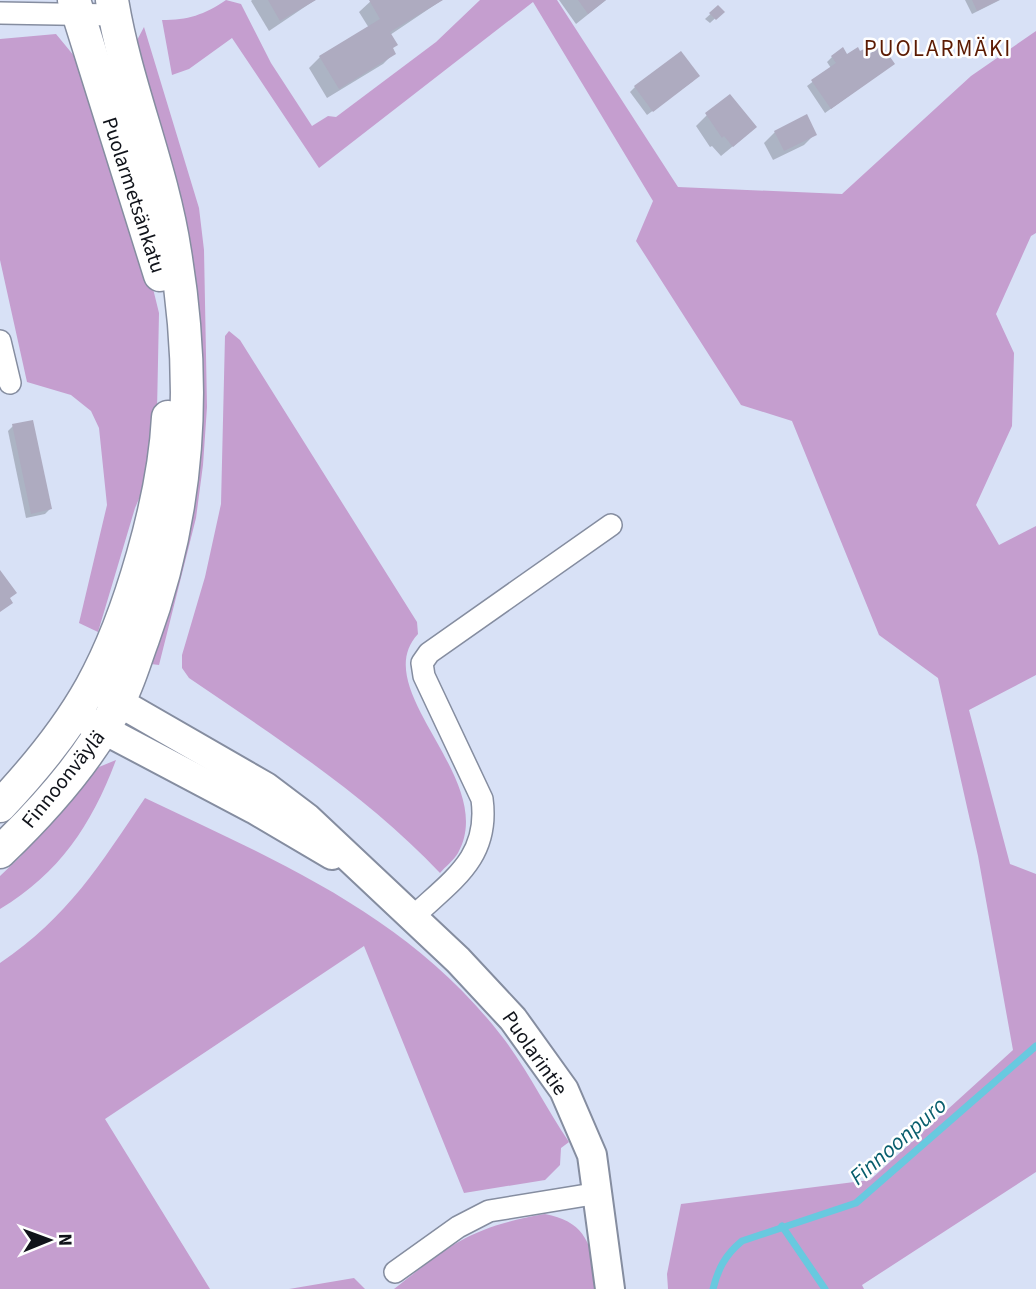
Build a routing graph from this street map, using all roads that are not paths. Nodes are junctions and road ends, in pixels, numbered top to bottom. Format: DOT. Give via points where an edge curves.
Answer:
graph roads {
  1 [pos="75,7"];
  2 [pos="113,7"];
  3 [pos="0,13"];
  4 [pos="0,341"];
  5 [pos="10,383"];
  6 [pos="611,525"];
  7 [pos="92,686"];
  8 [pos="119,702"];
  9 [pos="74,714"];
  10 [pos="103,730"];
  11 [pos="0,806"];
  12 [pos="0,852"];
  13 [pos="363,869"];
  14 [pos="413,917"];
  15 [pos="599,1193"];
  16 [pos="396,1272"];
  17 [pos="611,1289"];
  1 -- 2 [label="street"];
  1 -- 3 [label="street"];
  1 -- 7 [label="main road, Puolarmetsänkatu" via="155,251 169,329 167,439 151,518 128,597"];
  2 -- 8 [label="main road, Puolarmetsänkatu" via="175,251 187,419 173,543 161,590"];
  4 -- 5 [label="street"];
  6 -- 14 [label="street" via="447,639 422,663 482,799 484,815 481,841 465,870"];
  7 -- 8 [label="main road, Puolarintie"];
  7 -- 9 [label="main road, Puolarmetsänkatu"];
  8 -- 10 [label="main road, Finnoonväylä"];
  8 -- 13 [label="main road, Puolarintie" via="266,788"];
  9 -- 10 [label="main road, Puolarintie"];
  9 -- 11 [label="main road, Finnoonväylä"];
  10 -- 12 [label="main road, Finnoonväylä" via="32,821"];
  10 -- 13 [label="main road, Puolarintie"];
  13 -- 14 [label="main road, Puolarintie"];
  14 -- 15 [label="main road, Puolarintie" via="513,1018 564,1090 592,1155"];
  15 -- 16 [label="street" via="489,1211 458,1227"];
  15 -- 17 [label="main road, Puolarintie"];
}
